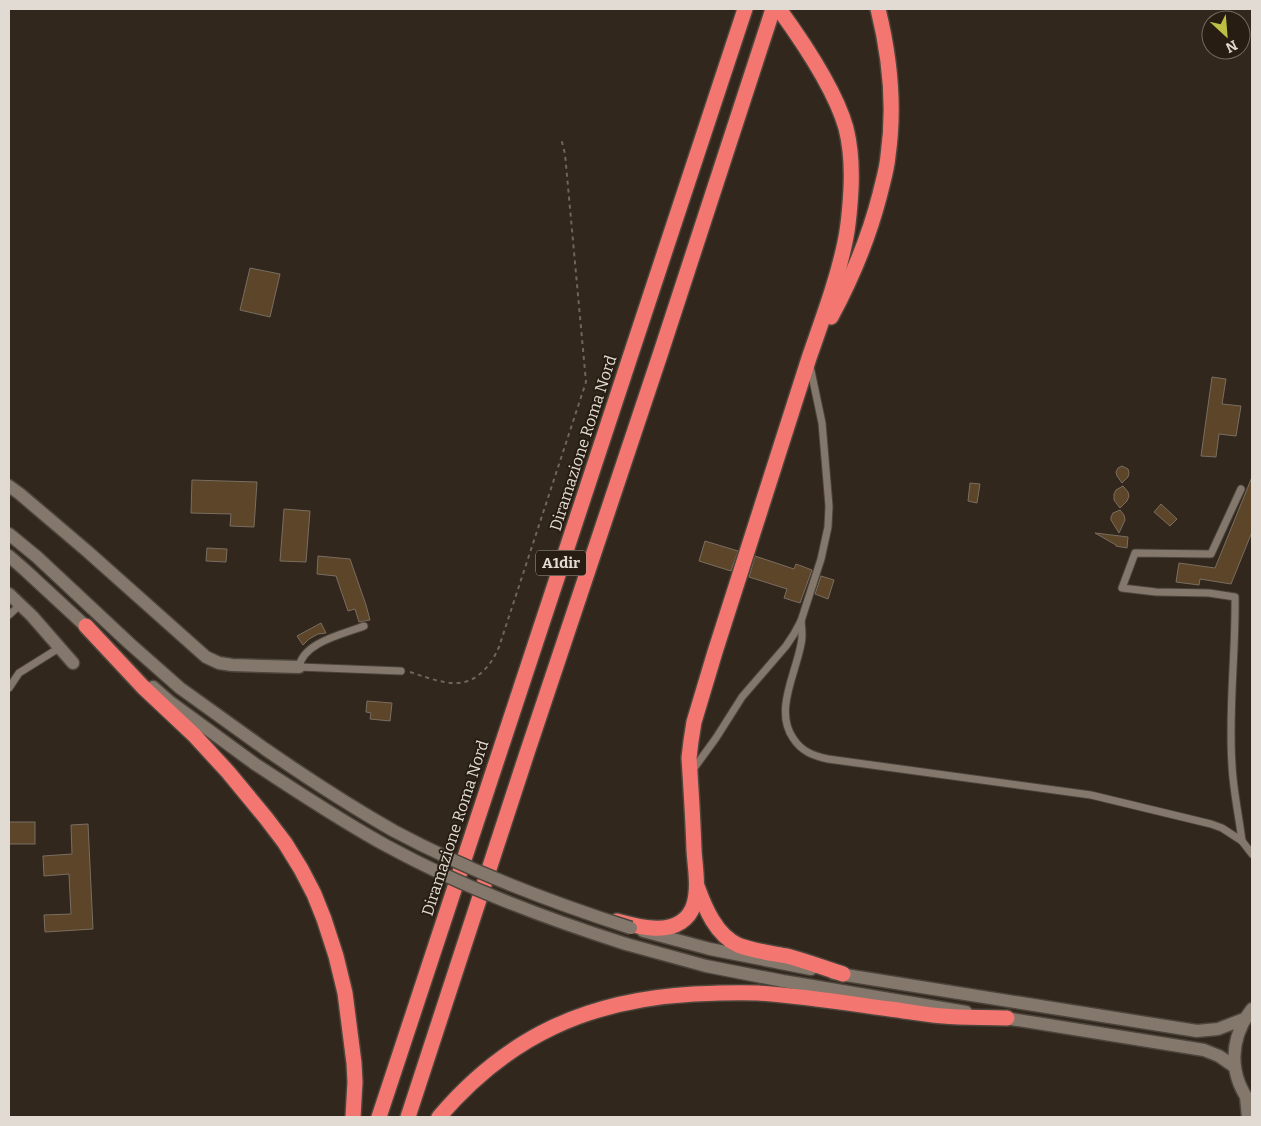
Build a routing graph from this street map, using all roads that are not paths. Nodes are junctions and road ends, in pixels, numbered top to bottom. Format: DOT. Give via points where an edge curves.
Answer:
graph roads {
  1 [pos="745,9"];
  2 [pos="773,9"];
  3 [pos="779,9"];
  4 [pos="878,9"];
  5 [pos="809,358"];
  6 [pos="9,486"];
  7 [pos="1241,489"];
  8 [pos="9,534"];
  9 [pos="9,556"];
  10 [pos="9,594"];
  11 [pos="20,605"];
  12 [pos="9,615"];
  13 [pos="801,621"];
  14 [pos="86,626"];
  15 [pos="364,626"];
  16 [pos="59,648"];
  17 [pos="72,663"];
  18 [pos="299,667"];
  19 [pos="401,671"];
  20 [pos="9,688"];
  21 [pos="690,773"];
  22 [pos="1242,841"];
  23 [pos="1252,854"];
  24 [pos="696,882"];
  25 [pos="589,914"];
  26 [pos="843,974"];
  27 [pos="1248,1014"];
  28 [pos="1007,1018"];
  29 [pos="1235,1067"];
  30 [pos="1249,1101"];
  31 [pos="353,1117"];
  32 [pos="379,1117"];
  33 [pos="408,1117"];
  34 [pos="439,1117"];
  35 [pos="1248,1117"];
  1 -- 32 [label="highway, Diramazione Roma Nord / A1dir"];
  2 -- 33 [label="highway, A1dir"];
  3 -- 5 [label="highway" via="830,90 850,146 849,216 845,244"];
  4 -- 5 [label="highway" via="889,66 891,118 888,159 862,251"];
  5 -- 13 [label="lane" via="822,423 829,515 824,548"];
  5 -- 21 [label="highway" via="694,722 690,741"];
  6 -- 18 [label="main road" via="206,656 232,665"];
  7 -- 22 [label="lane" via="1211,554 1135,553 1122,588 1235,597 1232,766"];
  8 -- 25 [label="main road, bridge" via="180,688 346,803 454,860"];
  9 -- 14 [label="main road"];
  10 -- 11 [label="main road"];
  11 -- 12 [label="lane"];
  11 -- 16 [label="main road"];
  13 -- 21 [label="lane" via="786,646 742,697"];
  13 -- 22 [label="lane" via="801,645 785,713 790,734 800,747 813,755 1091,795 1210,824"];
  14 -- 28 [label="main road, bridge" via="169,701 254,764 337,818 446,876 583,931 706,966"];
  14 -- 31 [label="highway" via="228,772 285,843 301,869 324,919 345,993 354,1063"];
  15 -- 18 [label="lane" via="315,646 304,655"];
  16 -- 17 [label="main road"];
  16 -- 20 [label="lane" via="19,673"];
  18 -- 19 [label="lane"];
  21 -- 24 [label="highway"];
  22 -- 23 [label="lane"];
  24 -- 25 [label="highway" via="691,912 675,925 646,927"];
  24 -- 26 [label="highway" via="712,920 733,942"];
  25 -- 26 [label="main road, bridge" via="727,953"];
  26 -- 27 [label="main road" via="1197,1031 1218,1029"];
  27 -- 29 [label="main road" via="1238,1034"];
  28 -- 29 [label="main road" via="1204,1050"];
  28 -- 34 [label="highway" via="942,1016 758,993 645,998 585,1014 530,1039 478,1077"];
  29 -- 30 [label="main road"];
  30 -- 35 [label="main road"];
}
